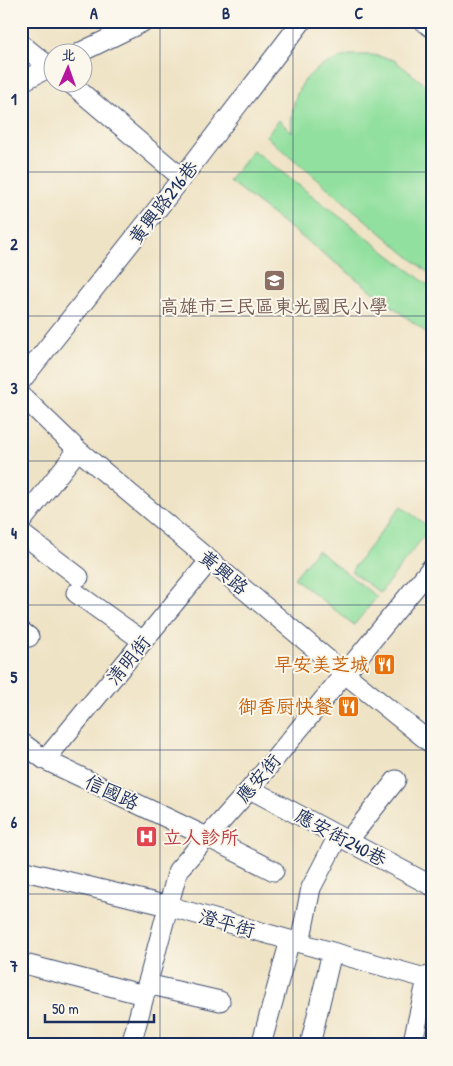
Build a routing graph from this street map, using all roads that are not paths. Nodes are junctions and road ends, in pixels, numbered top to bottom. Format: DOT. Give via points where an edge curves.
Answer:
graph roads {
  1 [pos="145,21"];
  2 [pos="302,21"];
  3 [pos="424,21"];
  4 [pos="432,28"];
  5 [pos="21,44"];
  6 [pos="92,47"];
  7 [pos="42,60"];
  8 [pos="42,72"];
  9 [pos="21,82"];
  10 [pos="81,92"];
  11 [pos="182,178"];
  12 [pos="21,381"];
  13 [pos="21,395"];
  14 [pos="78,450"];
  15 [pos="21,522"];
  16 [pos="21,533"];
  17 [pos="210,560"];
  18 [pos="432,567"];
  19 [pos="143,641"];
  20 [pos="344,673"];
  21 [pos="21,742"];
  22 [pos="432,744"];
  23 [pos="45,760"];
  24 [pos="396,780"];
  25 [pos="250,789"];
  26 [pos="207,837"];
  27 [pos="343,838"];
  28 [pos="21,870"];
  29 [pos="274,871"];
  30 [pos="432,886"];
  31 [pos="168,906"];
  32 [pos="295,942"];
  33 [pos="332,952"];
  34 [pos="21,963"];
  35 [pos="430,977"];
  36 [pos="146,990"];
  37 [pos="220,1001"];
  38 [pos="131,1045"];
  39 [pos="261,1045"];
  40 [pos="310,1045"];
  41 [pos="412,1045"];
  1 -- 6 [label="street"];
  2 -- 11 [label="street, 黃興路216巷"];
  3 -- 4 [label="street"];
  5 -- 7 [label="street"];
  8 -- 9 [label="street"];
  10 -- 11 [label="street"];
  11 -- 12 [label="street, 黃興路216巷"];
  13 -- 14 [label="street, 黃興路"];
  14 -- 15 [label="street"];
  14 -- 17 [label="street, 黃興路"];
  16 -- 19 [label="street"];
  17 -- 19 [label="street, 清明街"];
  17 -- 20 [label="street, 黃興路"];
  18 -- 20 [label="street, 應安街"];
  19 -- 23 [label="street, 清明街"];
  20 -- 22 [label="street, 黃興路"];
  20 -- 25 [label="street, 應安街"];
  21 -- 23 [label="street, 信國路"];
  23 -- 26 [label="street, 信國路"];
  24 -- 27 [label="street"];
  25 -- 26 [label="street, 應安街"];
  25 -- 27 [label="street, 應安街240巷"];
  26 -- 29 [label="street, 信國路"];
  26 -- 31 [label="street, 應安街" via="178,870"];
  27 -- 30 [label="street, 應安街240巷"];
  27 -- 32 [label="street" via="311,888"];
  28 -- 31 [label="street, 澄平街"];
  31 -- 32 [label="street, 澄平街"];
  31 -- 36 [label="street, 應安街"];
  32 -- 33 [label="street, 澄平街"];
  32 -- 39 [label="street"];
  33 -- 35 [label="street, 澄平街"];
  33 -- 40 [label="street"];
  34 -- 36 [label="street"];
  35 -- 41 [label="street"];
  36 -- 37 [label="street"];
  36 -- 38 [label="street, 應安街"];
}
